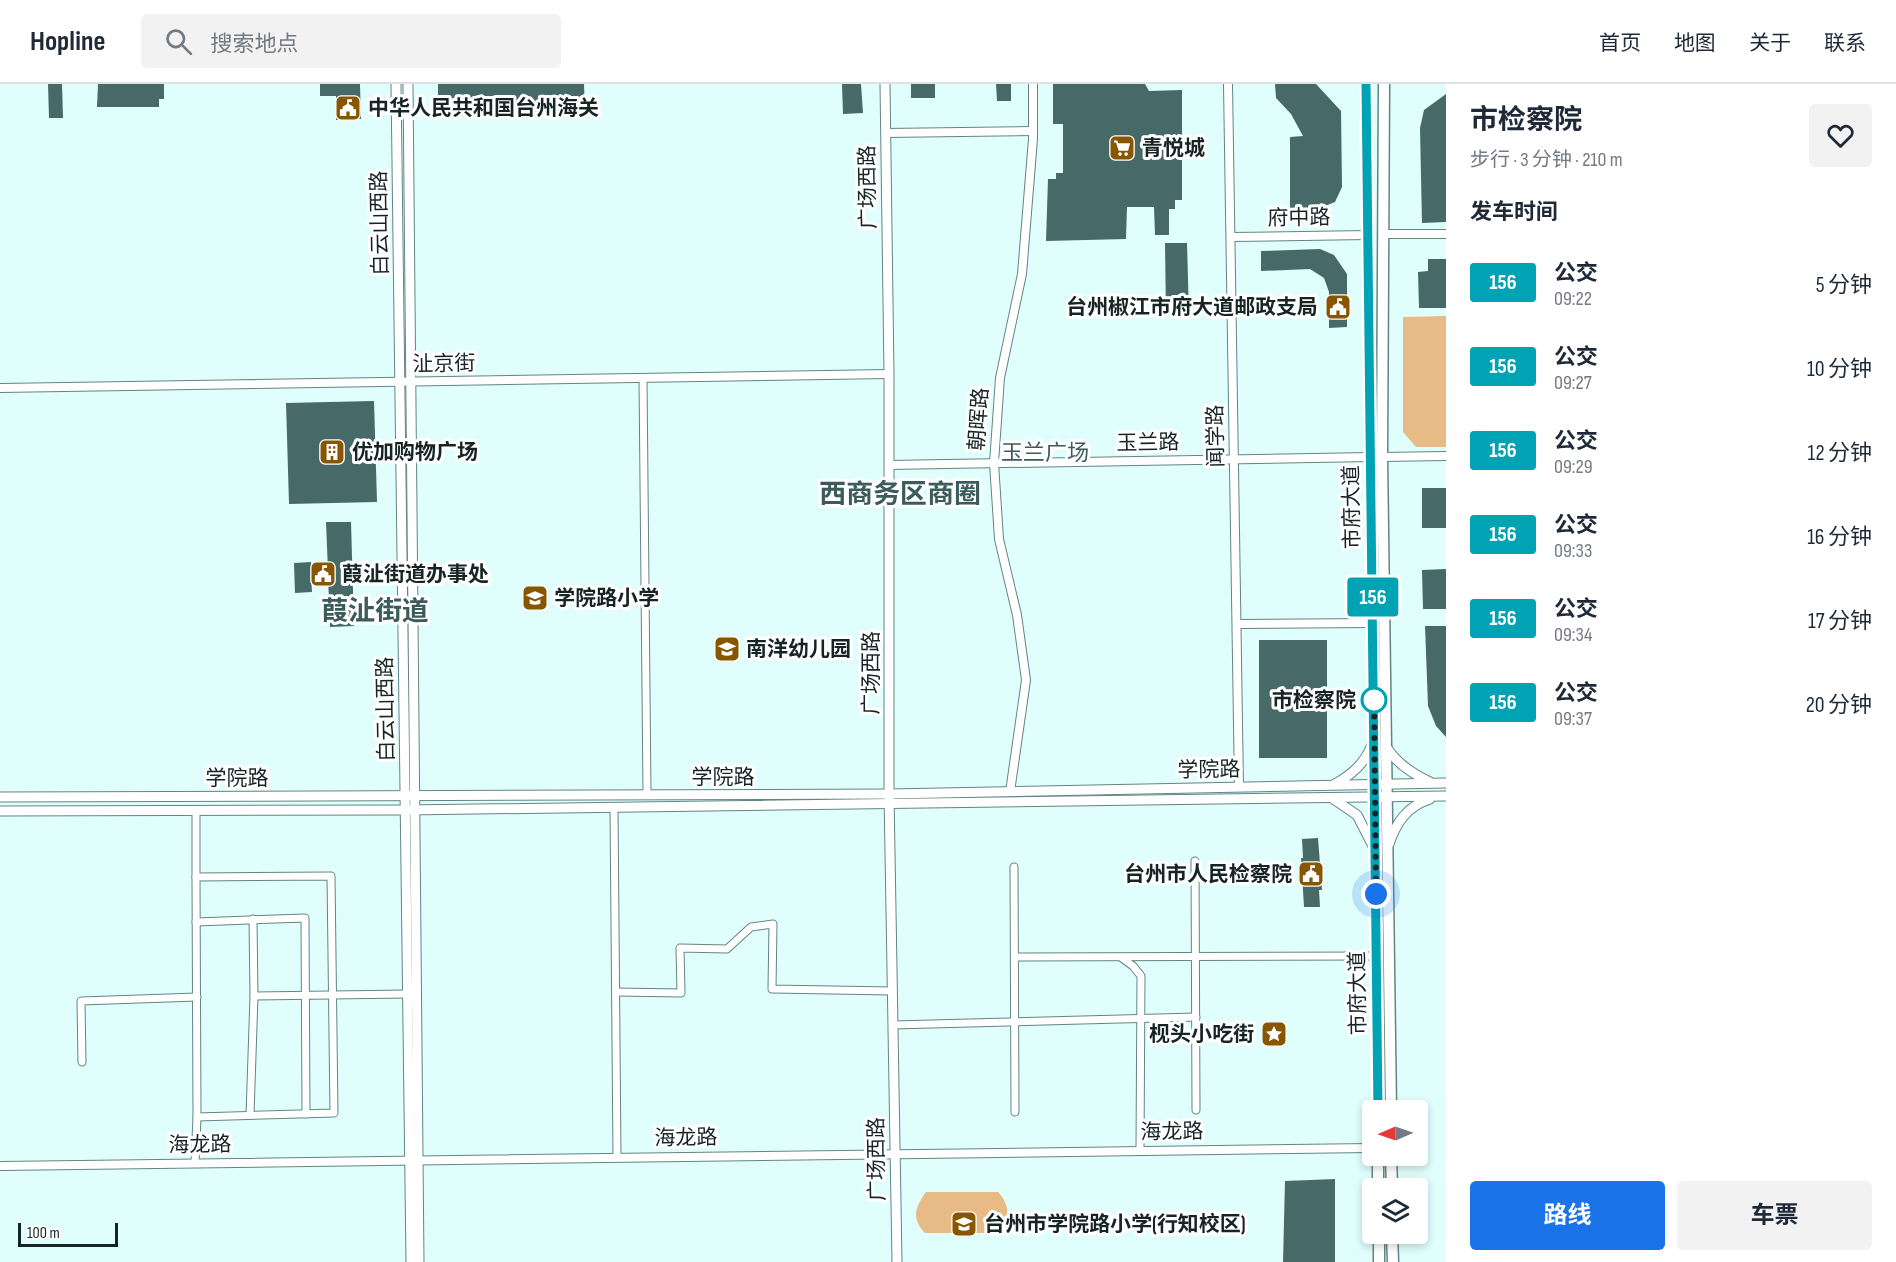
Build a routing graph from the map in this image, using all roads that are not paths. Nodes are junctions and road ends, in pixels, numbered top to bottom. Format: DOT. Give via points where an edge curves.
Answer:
graph roads {
  1 [pos="396,84"];
  2 [pos="408,84"];
  3 [pos="885,84"];
  4 [pos="1033,84"];
  5 [pos="1228,84"];
  6 [pos="1366,84"];
  7 [pos="1384,84"];
  8 [pos="1033,130"];
  9 [pos="886,133"];
  10 [pos="1383,234"];
  11 [pos="1446,234"];
  12 [pos="1368,235"];
  13 [pos="1231,237"];
  14 [pos="889,375"];
  15 [pos="643,378"];
  16 [pos="400,382"];
  17 [pos="413,382"];
  18 [pos="0,388"];
  19 [pos="1446,456"];
  20 [pos="1377,457"];
  21 [pos="1235,459"];
  22 [pos="994,464"];
  23 [pos="889,465"];
  24 [pos="1373,623"];
  25 [pos="1237,624"];
  26 [pos="1375,738"];
  27 [pos="1387,748"];
  28 [pos="1388,783"];
  29 [pos="1432,783"];
  30 [pos="1446,783"];
  31 [pos="1375,784"];
  32 [pos="1332,785"];
  33 [pos="1239,787"];
  34 [pos="1010,792"];
  35 [pos="646,795"];
  36 [pos="406,796"];
  37 [pos="416,796"];
  38 [pos="1327,796"];
  39 [pos="1443,796"];
  40 [pos="0,797"];
  41 [pos="1376,797"];
  42 [pos="1388,797"];
  43 [pos="889,799"];
  44 [pos="614,807"];
  45 [pos="406,810"];
  46 [pos="416,810"];
  47 [pos="0,811"];
  48 [pos="196,811"];
  49 [pos="1388,845"];
  50 [pos="1376,853"];
  51 [pos="1195,861"];
  52 [pos="1014,867"];
  53 [pos="196,877"];
  54 [pos="253,919"];
  55 [pos="196,922"];
  56 [pos="1377,956"];
  57 [pos="1016,957"];
  58 [pos="1122,958"];
  59 [pos="1196,958"];
  60 [pos="892,991"];
  61 [pos="616,992"];
  62 [pos="408,994"];
  63 [pos="305,995"];
  64 [pos="331,995"];
  65 [pos="254,996"];
  66 [pos="197,997"];
  67 [pos="1196,1017"];
  68 [pos="1142,1020"];
  69 [pos="1015,1022"];
  70 [pos="893,1025"];
  71 [pos="82,1062"];
  72 [pos="1378,1100"];
  73 [pos="1391,1100"];
  74 [pos="1196,1110"];
  75 [pos="1015,1112"];
  76 [pos="306,1114"];
  77 [pos="250,1115"];
  78 [pos="197,1117"];
  79 [pos="1362,1148"];
  80 [pos="1140,1151"];
  81 [pos="895,1153"];
  82 [pos="617,1157"];
  83 [pos="414,1160"];
  84 [pos="195,1163"];
  85 [pos="0,1166"];
  86 [pos="1379,1244"];
  87 [pos="1392,1244"];
  88 [pos="411,1262"];
  89 [pos="419,1262"];
  90 [pos="897,1262"];
  91 [pos="1379,1262"];
  92 [pos="1393,1262"];
  1 -- 16 [label="main road, 白云山西路"];
  2 -- 17 [label="main road, 白云山西路"];
  3 -- 9 [label="main road, 广场西路"];
  4 -- 8 [label="street, 朝晖路"];
  5 -- 13 [label="street, 闻学路"];
  6 -- 12 [label="main road, 市府大道"];
  7 -- 10 [label="main road, 市府大道"];
  8 -- 9 [label="street"];
  8 -- 22 [label="street, 朝晖路" via="1022,274 1000,378"];
  9 -- 14 [label="main road, 广场西路"];
  10 -- 11 [label="street"];
  10 -- 20 [label="main road, 市府大道"];
  12 -- 13 [label="street, 府中路"];
  12 -- 20 [label="main road, 市府大道"];
  13 -- 21 [label="street, 闻学路"];
  14 -- 15 [label="street, 沚京街"];
  14 -- 23 [label="main road, 广场西路"];
  15 -- 17 [label="street, 沚京街"];
  15 -- 35 [label="street"];
  16 -- 17 [label="street, 沚京街"];
  16 -- 18 [label="street, 沚京街"];
  16 -- 36 [label="main road, 白云山西路"];
  17 -- 37 [label="main road, 白云山西路"];
  19 -- 20 [label="street, 玉兰路"];
  20 -- 21 [label="street, 玉兰路"];
  20 -- 24 [label="main road, 市府大道"];
  20 -- 27 [label="main road, 市府大道"];
  21 -- 22 [label="street, 玉兰路"];
  21 -- 25 [label="street, 闻学路"];
  22 -- 23 [label="street, 玉兰路"];
  22 -- 34 [label="street, 朝晖路" via="999,539 1017,615 1026,680"];
  23 -- 43 [label="main road, 广场西路"];
  24 -- 25 [label="street"];
  24 -- 26 [label="main road, 市府大道"];
  25 -- 33 [label="street, 闻学路"];
  26 -- 31 [label="main road, 市府大道"];
  26 -- 32 [label="main road" via="1355,770"];
  27 -- 28 [label="main road, 市府大道"];
  27 -- 29 [label="main road" via="1408,770"];
  28 -- 29 [label="main road, 学院路"];
  28 -- 31 [label="main road, 学院路"];
  28 -- 42 [label="main road, 市府大道"];
  29 -- 30 [label="main road, 学院路"];
  31 -- 32 [label="main road, 学院路"];
  31 -- 41 [label="main road, 市府大道"];
  32 -- 33 [label="main road, 学院路"];
  33 -- 34 [label="main road, 学院路"];
  34 -- 43 [label="main road, 学院路"];
  35 -- 37 [label="main road, 学院路"];
  35 -- 43 [label="main road, 学院路"];
  36 -- 37 [label="main road, 学院路"];
  36 -- 40 [label="main road, 学院路"];
  36 -- 45 [label="main road, 白云山西路"];
  37 -- 46 [label="main road, 白云山西路"];
  38 -- 41 [label="main road, 学院路"];
  38 -- 43 [label="main road, 学院路"];
  38 -- 50 [label="main road" via="1357,815"];
  39 -- 42 [label="main road, 学院路"];
  39 -- 49 [label="main road" via="1427,799 1407,812"];
  41 -- 42 [label="main road, 学院路"];
  41 -- 50 [label="main road, 市府大道"];
  42 -- 49 [label="main road, 市府大道"];
  43 -- 44 [label="main road, 学院路"];
  43 -- 60 [label="main road, 广场西路"];
  44 -- 46 [label="main road, 学院路"];
  44 -- 61 [label="street"];
  45 -- 46 [label="main road, 学院路"];
  45 -- 48 [label="main road, 学院路"];
  45 -- 62 [label="main road, 白云山西路"];
  46 -- 83 [label="main road, 白云山西路"];
  47 -- 48 [label="main road, 学院路"];
  48 -- 53 [label="street"];
  49 -- 73 [label="main road, 市府大道"];
  50 -- 56 [label="main road, 市府大道"];
  51 -- 59 [label="street"];
  52 -- 57 [label="street"];
  53 -- 55 [label="street"];
  53 -- 64 [label="street" via="331,876"];
  54 -- 55 [label="street"];
  54 -- 63 [label="street" via="305,918"];
  54 -- 65 [label="street"];
  55 -- 66 [label="street"];
  56 -- 59 [label="street"];
  56 -- 72 [label="main road, 市府大道"];
  57 -- 58 [label="street"];
  57 -- 69 [label="street"];
  58 -- 59 [label="street"];
  58 -- 68 [label="street" via="1141,976"];
  59 -- 67 [label="street"];
  60 -- 61 [label="street" via="772,989 773,924 751,927 727,949 680,948 681,993"];
  60 -- 70 [label="main road, 广场西路"];
  61 -- 82 [label="street"];
  62 -- 64 [label="street"];
  62 -- 83 [label="main road, 白云山西路"];
  63 -- 64 [label="street"];
  63 -- 65 [label="street"];
  63 -- 76 [label="street"];
  64 -- 76 [label="street" via="334,1113"];
  65 -- 77 [label="street"];
  66 -- 71 [label="street" via="81,1001"];
  66 -- 78 [label="street"];
  67 -- 68 [label="street"];
  67 -- 74 [label="street"];
  68 -- 69 [label="street"];
  68 -- 80 [label="street"];
  69 -- 70 [label="street"];
  69 -- 75 [label="street"];
  70 -- 81 [label="main road, 广场西路"];
  76 -- 77 [label="street"];
  77 -- 78 [label="street"];
  78 -- 84 [label="street"];
  79 -- 80 [label="street, 海龙路"];
  80 -- 81 [label="street, 海龙路"];
  81 -- 82 [label="street, 海龙路"];
  81 -- 90 [label="main road, 广场西路"];
  82 -- 83 [label="street, 海龙路"];
  83 -- 84 [label="street, 海龙路"];
  83 -- 88 [label="main road, 白云山西路"];
  83 -- 89 [label="main road, 白云山西路"];
  84 -- 85 [label="street, 海龙路"];
  86 -- 91 [label="main road"];
  87 -- 92 [label="main road"];
}
